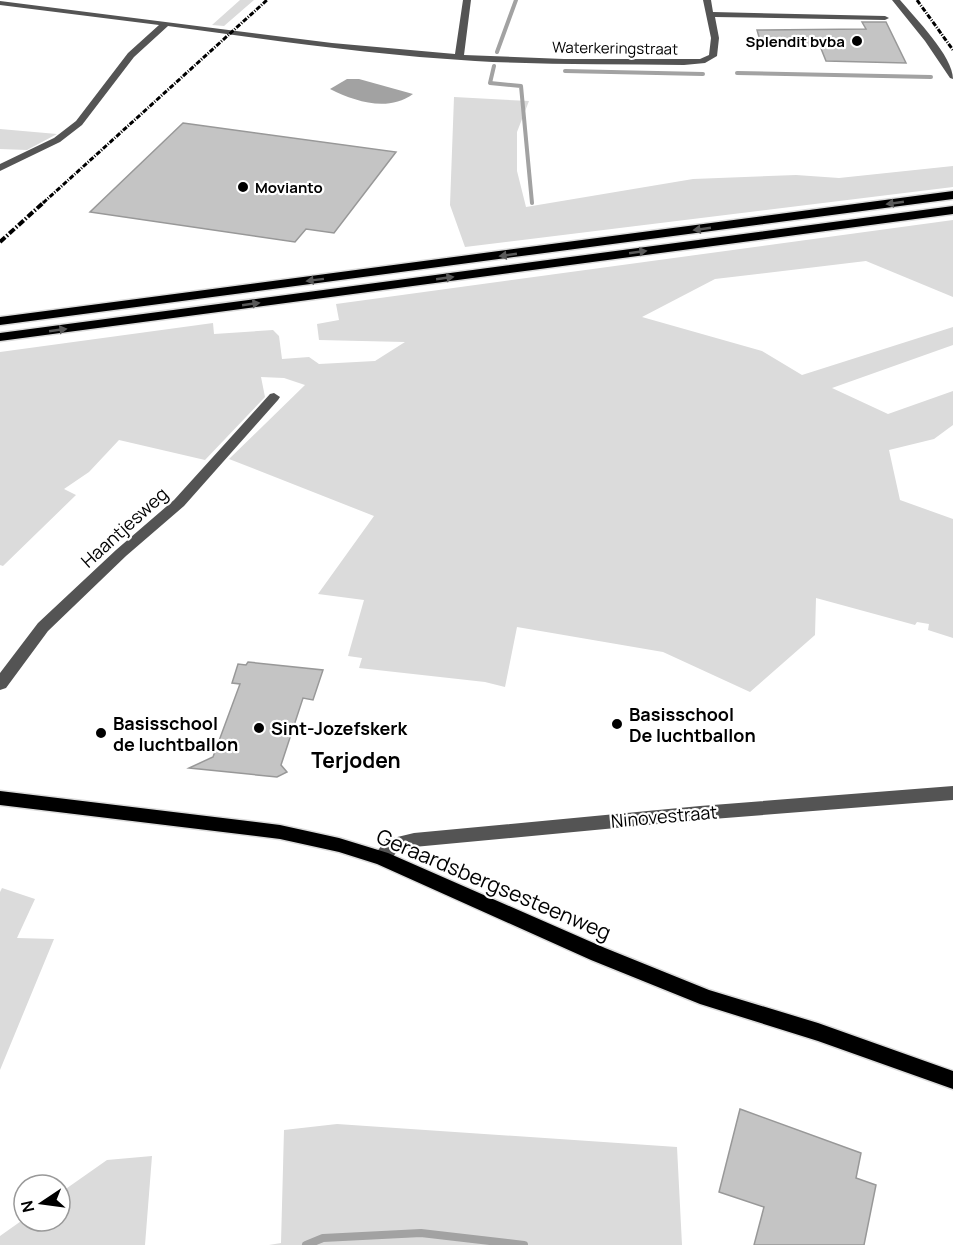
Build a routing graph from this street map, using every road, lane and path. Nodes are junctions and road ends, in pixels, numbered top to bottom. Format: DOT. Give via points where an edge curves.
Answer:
graph roads {
  1 [pos="467,0"];
  2 [pos="707,0"];
  3 [pos="896,0"];
  4 [pos="0,3"];
  5 [pos="710,14"];
  6 [pos="885,18"];
  7 [pos="166,23"];
  8 [pos="459,57"];
  9 [pos="953,76"];
  10 [pos="0,168"];
  11 [pos="953,195"];
  12 [pos="953,210"];
  13 [pos="0,321"];
  14 [pos="0,337"];
  15 [pos="274,397"];
  16 [pos="0,684"];
  17 [pos="953,793"];
  18 [pos="0,798"];
  19 [pos="382,858"];
  20 [pos="953,1080"];
  1 -- 8 [label="street"];
  2 -- 5 [label="street, Waterkeringstraat"];
  3 -- 9 [label="street"];
  4 -- 7 [label="street, Waterkeringstraat"];
  5 -- 6 [label="street"];
  5 -- 8 [label="street, Waterkeringstraat" via="715,51 702,61"];
  7 -- 8 [label="street, Waterkeringstraat" via="337,46"];
  7 -- 10 [label="street" via="131,55 79,123 57,140"];
  11 -- 13 [label="highway, one-way"];
  14 -- 12 [label="highway, one-way"];
  15 -- 16 [label="street, Haantjesweg" via="180,503 44,627"];
  17 -- 19 [label="street, Ninovestraat" via="414,840 392,845"];
  18 -- 19 [label="main road, Geraardsbergsesteenweg" via="280,832"];
  19 -- 20 [label="main road, Geraardsbergsesteenweg" via="707,998"];
}
